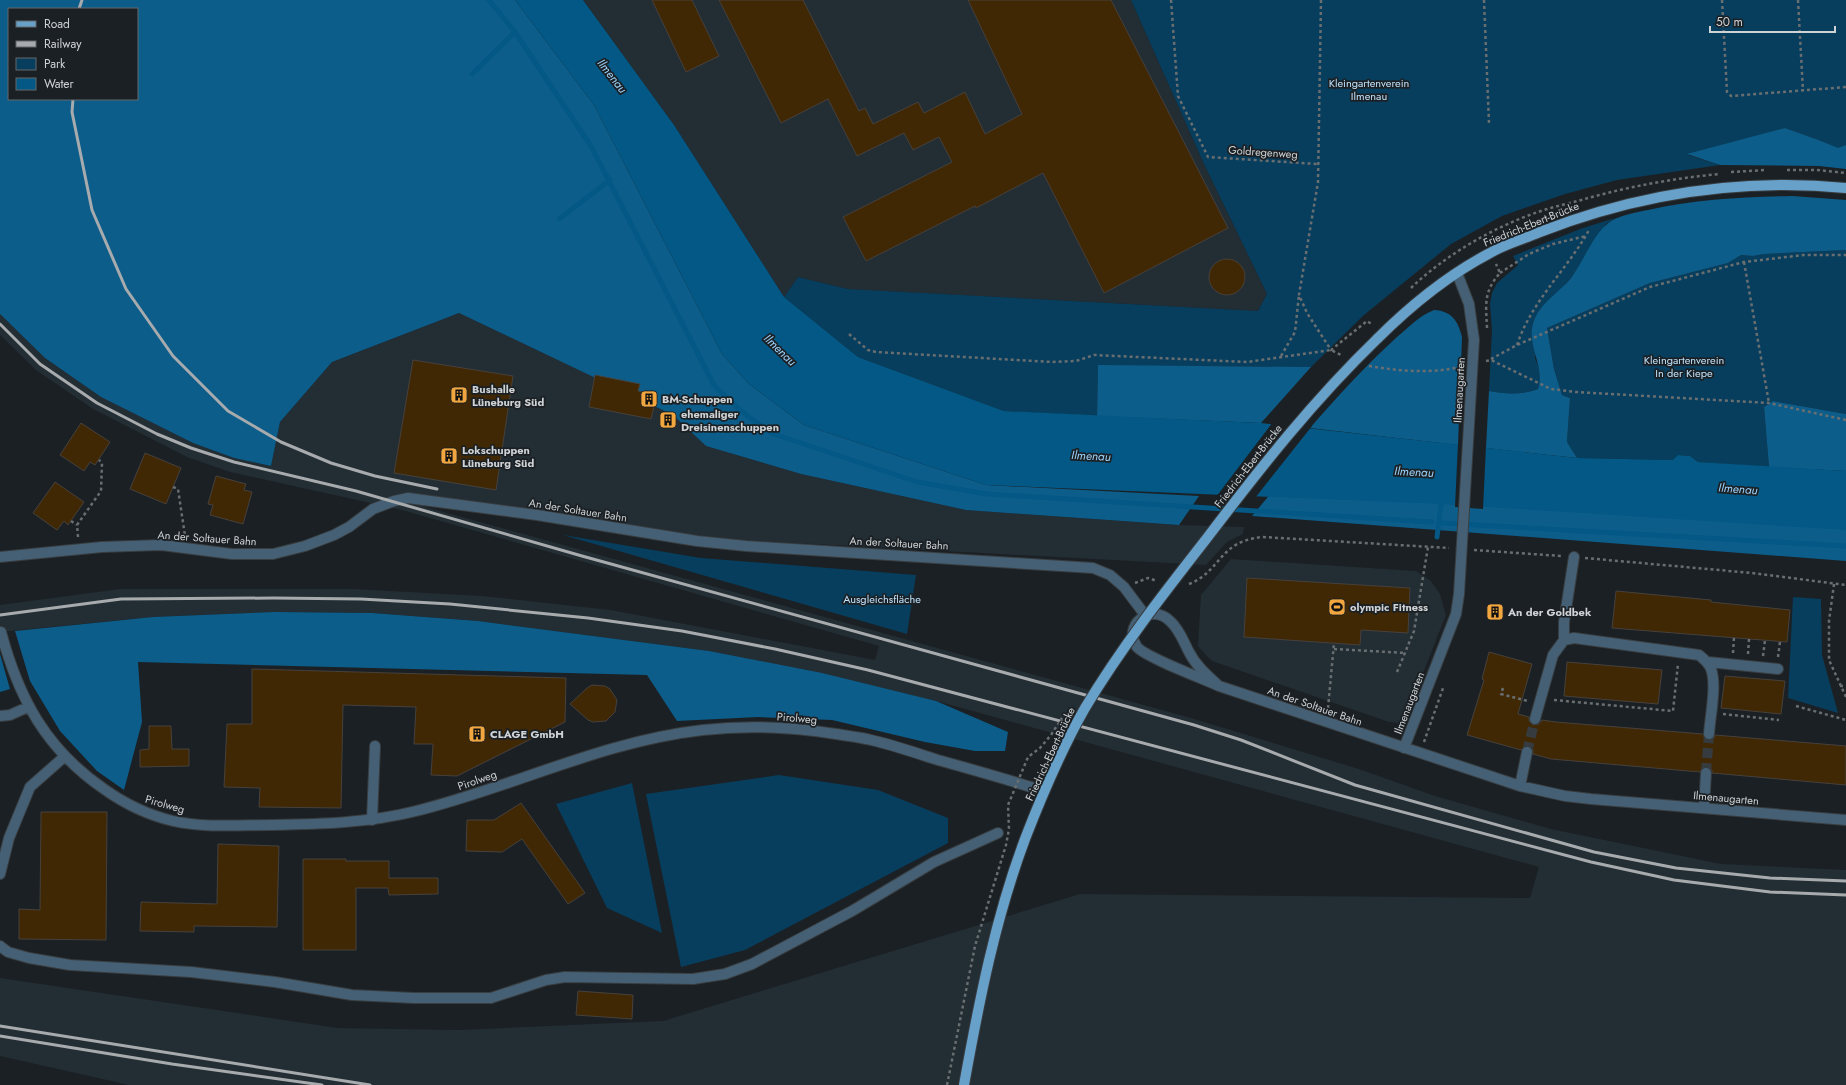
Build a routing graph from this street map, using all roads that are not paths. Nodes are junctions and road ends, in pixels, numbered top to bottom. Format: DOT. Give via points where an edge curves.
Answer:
graph roads {
  1 [pos="1846,188"];
  2 [pos="1457,273"];
  3 [pos="0,557"];
  4 [pos="1574,557"];
  5 [pos="1145,615"];
  6 [pos="0,632"];
  7 [pos="1564,640"];
  8 [pos="1708,662"];
  9 [pos="1778,669"];
  10 [pos="1219,686"];
  11 [pos="28,707"];
  12 [pos="0,716"];
  13 [pos="1535,718"];
  14 [pos="1709,734"];
  15 [pos="375,746"];
  16 [pos="1404,748"];
  17 [pos="1527,752"];
  18 [pos="64,757"];
  19 [pos="1706,773"];
  20 [pos="1520,786"];
  21 [pos="1044,791"];
  22 [pos="1704,808"];
  23 [pos="372,820"];
  24 [pos="1846,820"];
  25 [pos="998,833"];
  26 [pos="0,874"];
  27 [pos="0,946"];
  28 [pos="964,1085"];
  1 -- 2 [label="main road, Friedrich-Ebert-Brücke" via="1814,185 1753,186 1686,192 1630,203 1589,214 1491,252"];
  2 -- 16 [label="street, Ilmenaugarten, bridge" via="1469,304 1474,340 1459,594 1456,614"];
  2 -- 21 [label="main road, Friedrich-Ebert-Brücke, bridge" via="1420,299 1377,339 1326,391 1272,453 1134,633 1085,709"];
  3 -- 5 [label="street, An der Soltauer Bahn" via="102,547 161,545 232,554 274,554 334,535 350,527 373,509 408,498 536,515 697,541 1093,568 1110,575 1124,587"];
  4 -- 7 [label="street" via="1564,622"];
  5 -- 10 [label="street, An der Soltauer Bahn" via="1157,614 1170,620 1180,632 1189,653 1200,668"];
  5 -- 10 [label="street, An der Soltauer Bahn" via="1137,622 1133,633 1137,646 1147,654"];
  6 -- 11 [label="street, Pirolweg"];
  7 -- 8 [label="street" via="1574,638 1679,652 1699,656"];
  7 -- 13 [label="street" via="1553,655"];
  8 -- 9 [label="street"];
  8 -- 14 [label="street" via="1712,670"];
  10 -- 16 [label="street, An der Soltauer Bahn"];
  11 -- 12 [label="street" via="10,715"];
  11 -- 18 [label="street, Pirolweg"];
  15 -- 23 [label="street"];
  16 -- 20 [label="street, Ilmenaugarten"];
  17 -- 20 [label="street"];
  18 -- 23 [label="street, Pirolweg" via="114,796 147,814 174,821 207,826 322,824"];
  18 -- 26 [label="street" via="30,787 9,838"];
  19 -- 22 [label="street"];
  20 -- 22 [label="street, Ilmenaugarten" via="1565,796"];
  21 -- 23 [label="street, Pirolweg" via="868,739 806,729 756,727 702,730 655,738 606,750 452,801"];
  21 -- 28 [label="main road, Friedrich-Ebert-Brücke, bridge" via="1024,840 994,938"];
  22 -- 24 [label="street, Ilmenaugarten"];
  25 -- 27 [label="street" via="934,862 852,911 752,964 725,974 693,979 565,977 546,980 491,998 367,996 191,972 70,966 29,958 8,952"];
}
